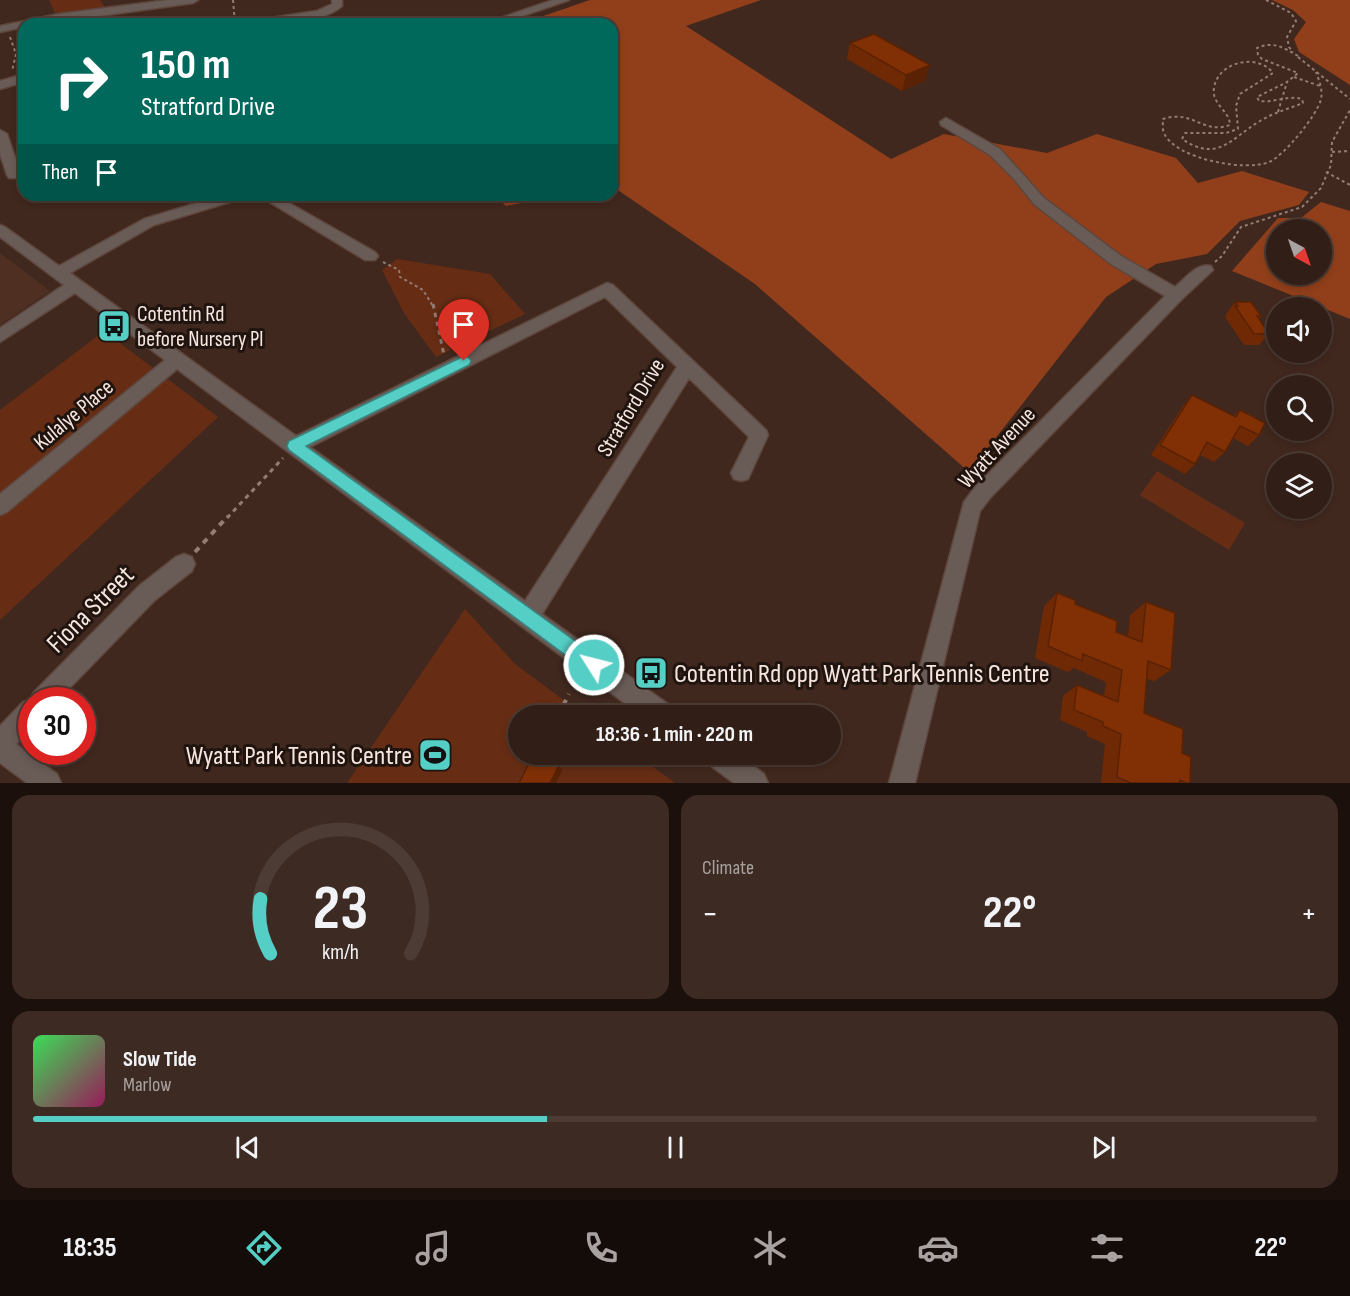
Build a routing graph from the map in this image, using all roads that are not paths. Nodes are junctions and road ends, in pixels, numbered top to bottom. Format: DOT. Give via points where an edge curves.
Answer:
graph roads {
  1 [pos="193,0"];
  2 [pos="337,0"];
  3 [pos="564,0"];
  4 [pos="163,2"];
  5 [pos="58,18"];
  6 [pos="291,18"];
  7 [pos="507,18"];
  8 [pos="18,25"];
  9 [pos="3,28"];
  10 [pos="946,122"];
  11 [pos="0,134"];
  12 [pos="12,175"];
  13 [pos="218,201"];
  14 [pos="275,201"];
  15 [pos="0,230"];
  16 [pos="370,256"];
  17 [pos="1205,270"];
  18 [pos="58,273"];
  19 [pos="75,285"];
  20 [pos="1176,295"];
  21 [pos="0,336"];
  22 [pos="177,360"];
  23 [pos="687,366"];
  24 [pos="294,446"];
  25 [pos="741,473"];
  26 [pos="0,506"];
  27 [pos="184,564"];
  28 [pos="528,616"];
  29 [pos="55,687"];
  30 [pos="648,705"];
  31 [pos="18,725"];
  32 [pos="0,743"];
  33 [pos="0,748"];
  34 [pos="731,765"];
  35 [pos="48,783"];
  36 [pos="755,783"];
  37 [pos="902,783"];
  1 -- 4 [label="street"];
  2 -- 6 [label="street" via="338,6 324,13"];
  3 -- 7 [label="street"];
  4 -- 5 [label="street"];
  8 -- 9 [label="street"];
  10 -- 20 [label="street" via="995,152 1039,201 1116,260"];
  11 -- 12 [label="street"];
  13 -- 18 [label="street" via="149,222"];
  14 -- 16 [label="street"];
  15 -- 18 [label="street"];
  17 -- 20 [label="street, Wyatt Avenue"];
  18 -- 19 [label="street"];
  19 -- 21 [label="street"];
  19 -- 22 [label="street"];
  20 -- 37 [label="street, Wyatt Avenue" via="982,492 971,508"];
  22 -- 24 [label="street"];
  22 -- 26 [label="street, Kulalye Place"];
  23 -- 24 [label="street, Stratford Drive" via="607,290"];
  23 -- 25 [label="street" via="759,435"];
  23 -- 28 [label="street, Stratford Drive"];
  24 -- 28 [label="street"];
  27 -- 29 [label="street, Fiona Street" via="147,593"];
  28 -- 30 [label="street"];
  31 -- 32 [label="street"];
  33 -- 35 [label="street"];
  34 -- 36 [label="street"];
}
